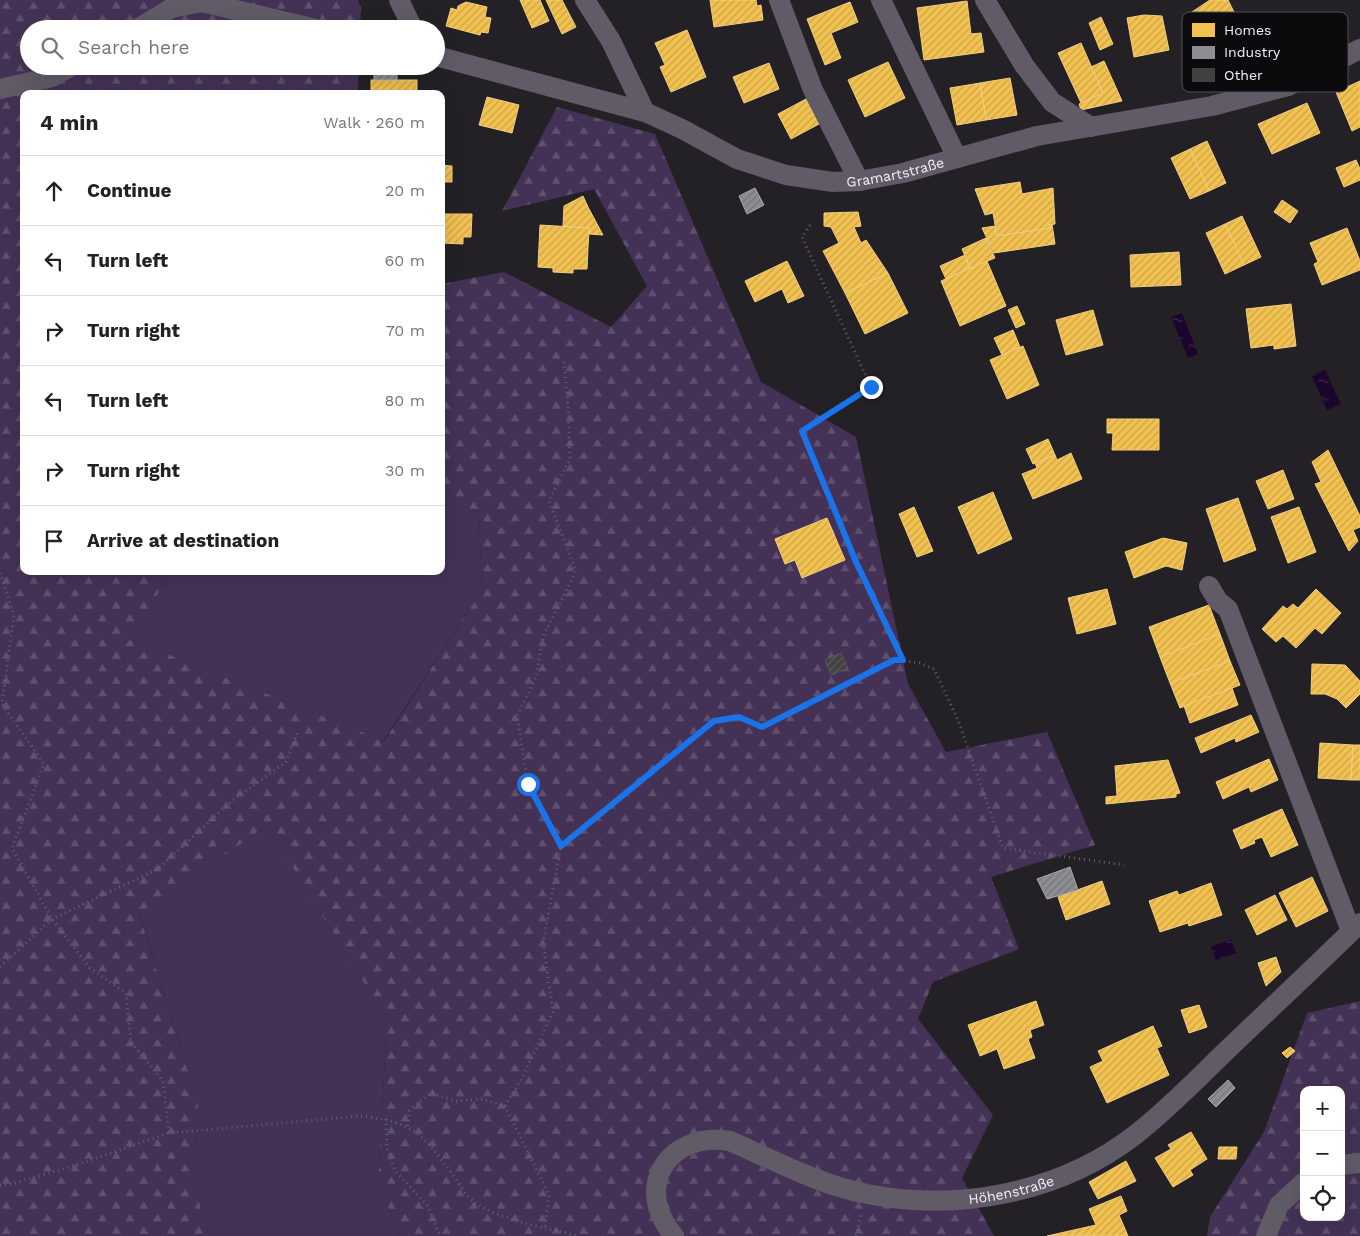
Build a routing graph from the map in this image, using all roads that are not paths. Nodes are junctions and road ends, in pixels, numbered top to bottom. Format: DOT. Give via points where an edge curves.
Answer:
graph roads {
  1 [pos="399,0"];
  2 [pos="584,0"];
  3 [pos="779,0"];
  4 [pos="881,0"];
  5 [pos="985,0"];
  6 [pos="152,20"];
  7 [pos="278,20"];
  8 [pos="409,20"];
  9 [pos="1360,49"];
  10 [pos="1348,55"];
  11 [pos="445,58"];
  12 [pos="57,75"];
  13 [pos="0,89"];
  14 [pos="1265,92"];
  15 [pos="645,112"];
  16 [pos="1091,127"];
  17 [pos="957,158"];
  18 [pos="859,181"];
  19 [pos="1209,586"];
  20 [pos="1356,927"];
  21 [pos="1360,1163"];
  22 [pos="1345,1165"];
  23 [pos="1300,1186"];
  24 [pos="674,1236"];
  25 [pos="1266,1236"];
  1 -- 8 [label="street"];
  2 -- 15 [label="street" via="611,41"];
  3 -- 18 [label="street" via="813,90"];
  4 -- 17 [label="street"];
  5 -- 16 [label="street" via="1024,65 1052,102"];
  6 -- 7 [label="street" via="172,8 202,2"];
  9 -- 10 [label="street, Gramartstraße"];
  11 -- 15 [label="street, Gramartstraße"];
  12 -- 13 [label="street"];
  14 -- 16 [label="street, Gramartstraße" via="1212,106"];
  15 -- 18 [label="street, Gramartstraße" via="737,159 765,169 805,179"];
  16 -- 17 [label="street, Gramartstraße" via="1037,136"];
  17 -- 18 [label="street, Gramartstraße"];
  19 -- 20 [label="street" via="1228,610"];
  20 -- 24 [label="street, Höhenstraße" via="1150,1122 1103,1156 1067,1174 1026,1189 983,1197 895,1198 865,1194 730,1141 702,1140 689,1143 671,1154 658,1181 659,1215"];
  21 -- 22 [label="street"];
  23 -- 25 [label="street" via="1279,1205"];
}
